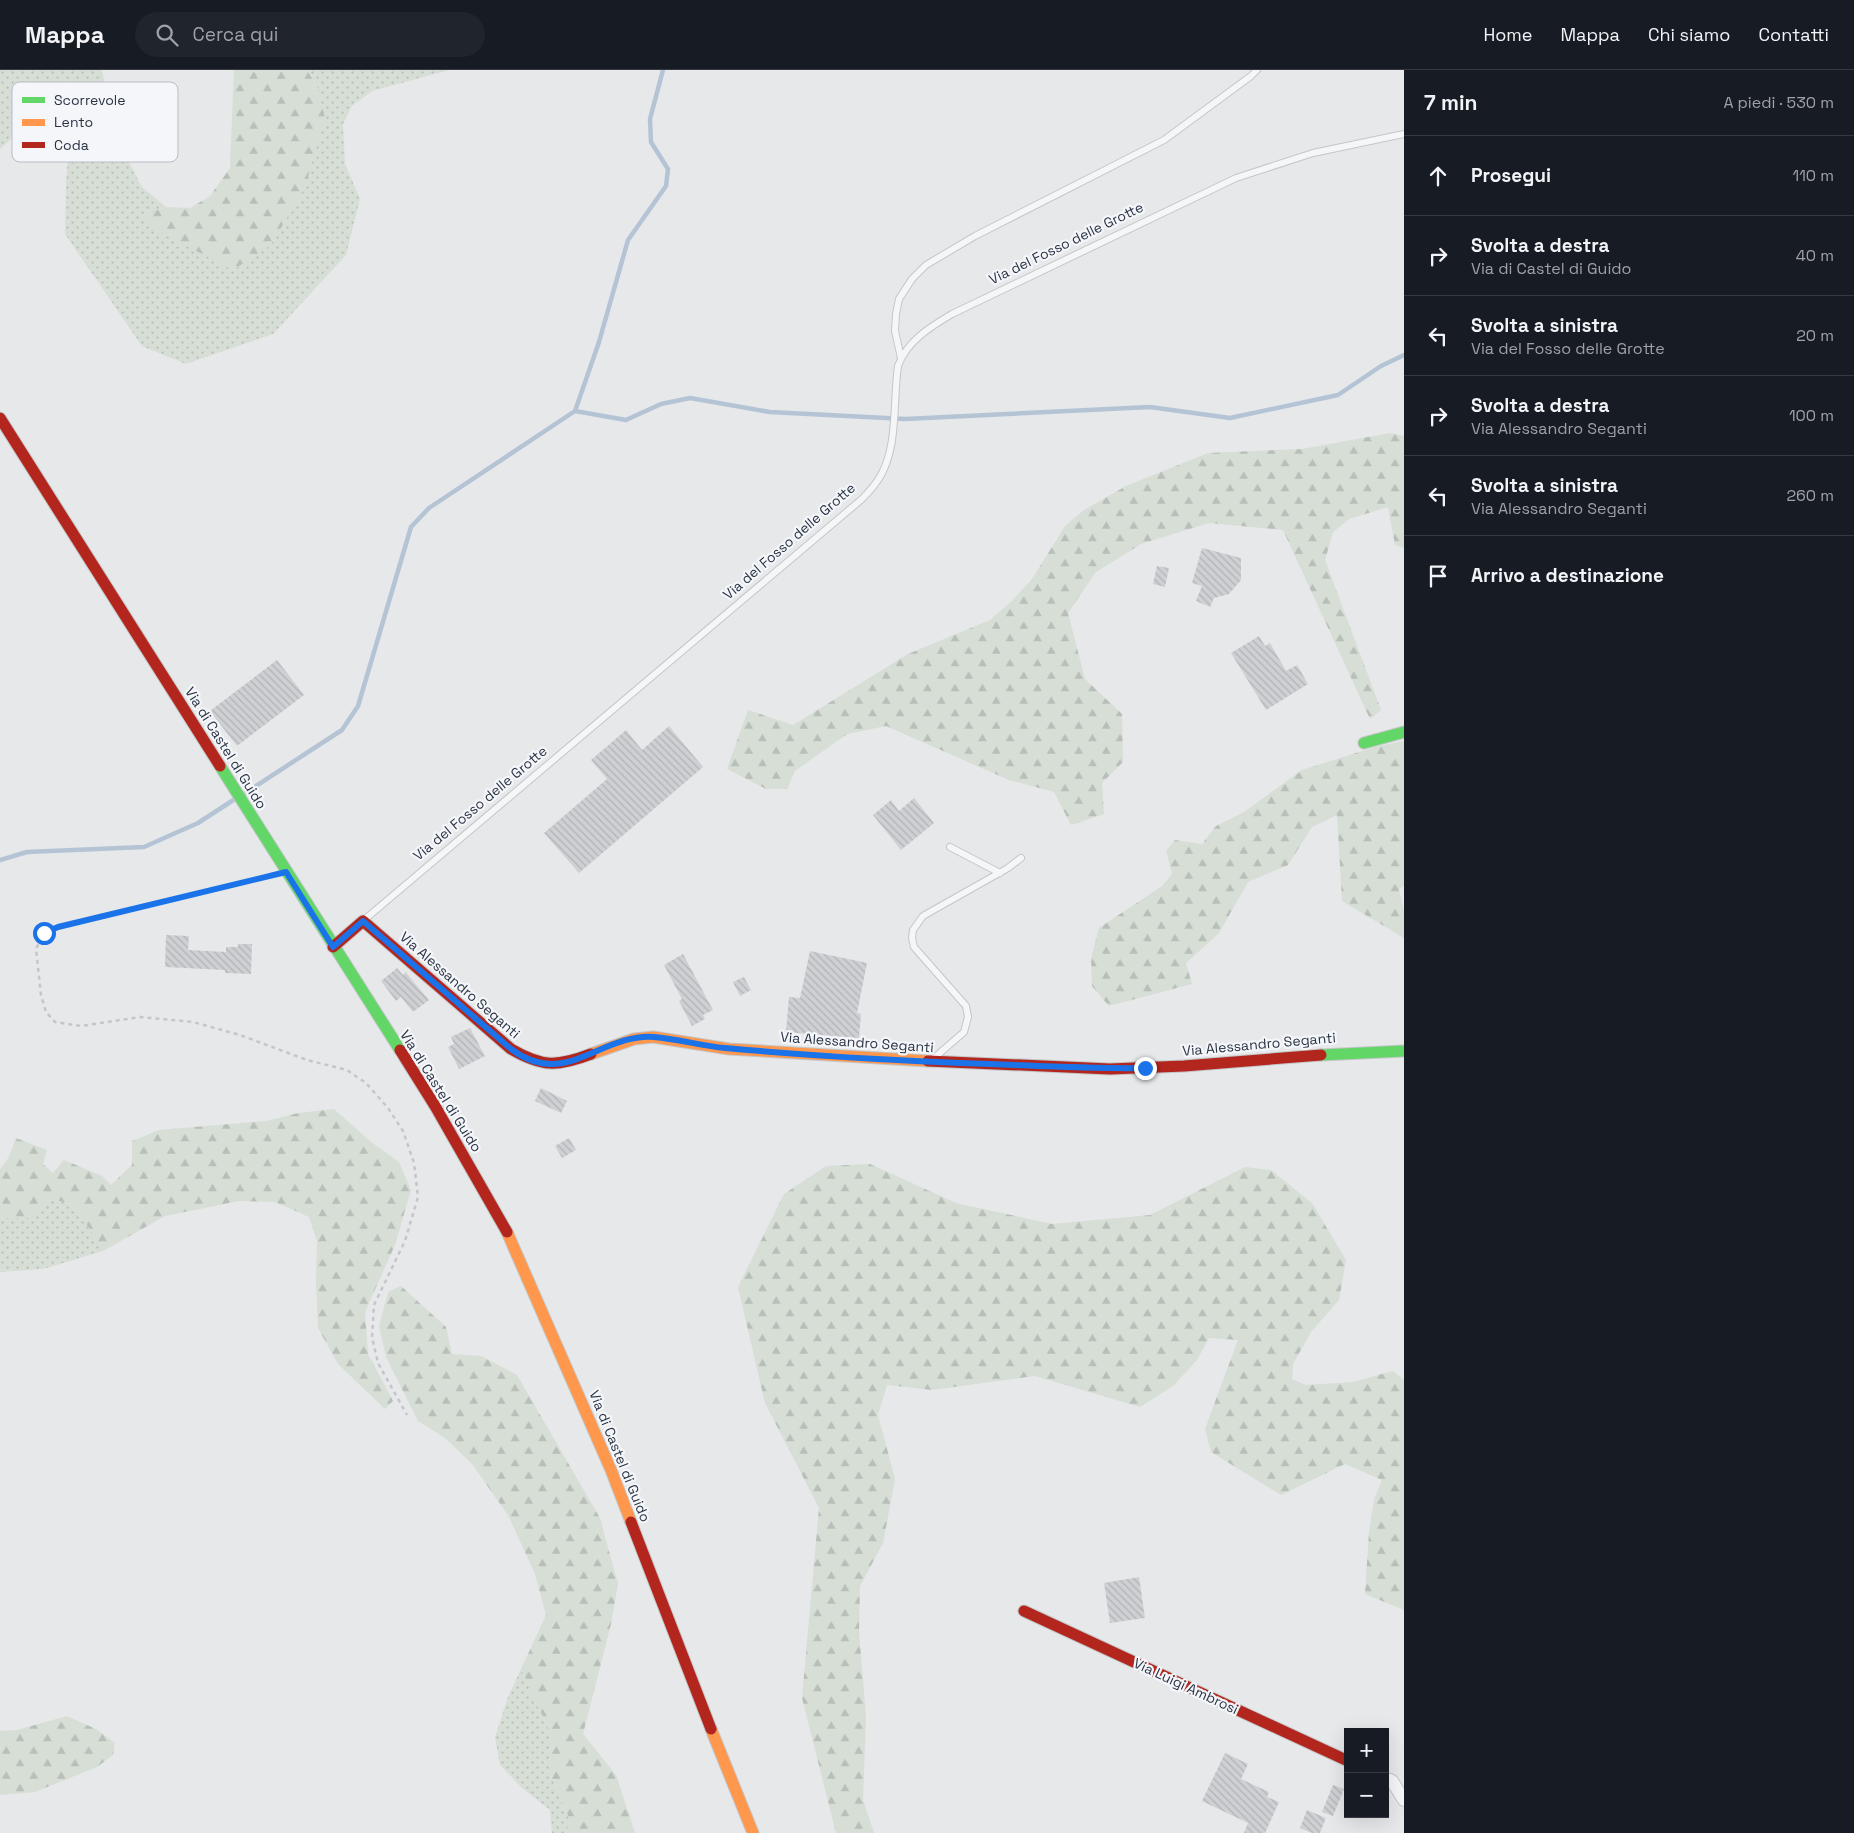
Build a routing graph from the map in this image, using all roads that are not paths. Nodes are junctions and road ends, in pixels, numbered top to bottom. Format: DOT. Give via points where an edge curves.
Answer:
graph roads {
  1 [pos="1257,70"];
  2 [pos="1404,134"];
  3 [pos="901,358"];
  4 [pos="0,418"];
  5 [pos="1404,732"];
  6 [pos="1364,743"];
  7 [pos="950,847"];
  8 [pos="1021,858"];
  9 [pos="1000,873"];
  10 [pos="363,921"];
  11 [pos="333,947"];
  12 [pos="1404,1051"];
  13 [pos="929,1062"];
  14 [pos="1024,1611"];
  15 [pos="1344,1759"];
  16 [pos="1394,1782"];
  17 [pos="1404,1800"];
  18 [pos="753,1833"];
  1 -- 3 [label="lane" via="1164,140 975,236 926,266 912,279 900,299 895,331"];
  2 -- 3 [label="lane, Via del Fosso delle Grotte" via="1312,153 1236,178 952,314 918,336"];
  3 -- 10 [label="lane, Via del Fosso delle Grotte" via="888,454 882,474 862,499"];
  4 -- 11 [label="street, Via di Castel di Guido"];
  5 -- 6 [label="street"];
  7 -- 9 [label="lane"];
  8 -- 9 [label="lane"];
  9 -- 13 [label="lane" via="923,916 913,930 914,947 966,1006 968,1017 964,1032"];
  10 -- 11 [label="street, Via del Fosso delle Grotte"];
  10 -- 13 [label="street, Via Alessandro Seganti" via="511,1049 534,1063 564,1063 631,1039 650,1037 726,1048"];
  11 -- 18 [label="street, Via di Castel di Guido" via="435,1106 510,1238 611,1470"];
  12 -- 13 [label="street, Via Alessandro Seganti" via="1333,1053 1145,1068"];
  14 -- 15 [label="street, Via Luigi Ambrosi"];
  16 -- 17 [label="street"];
}
